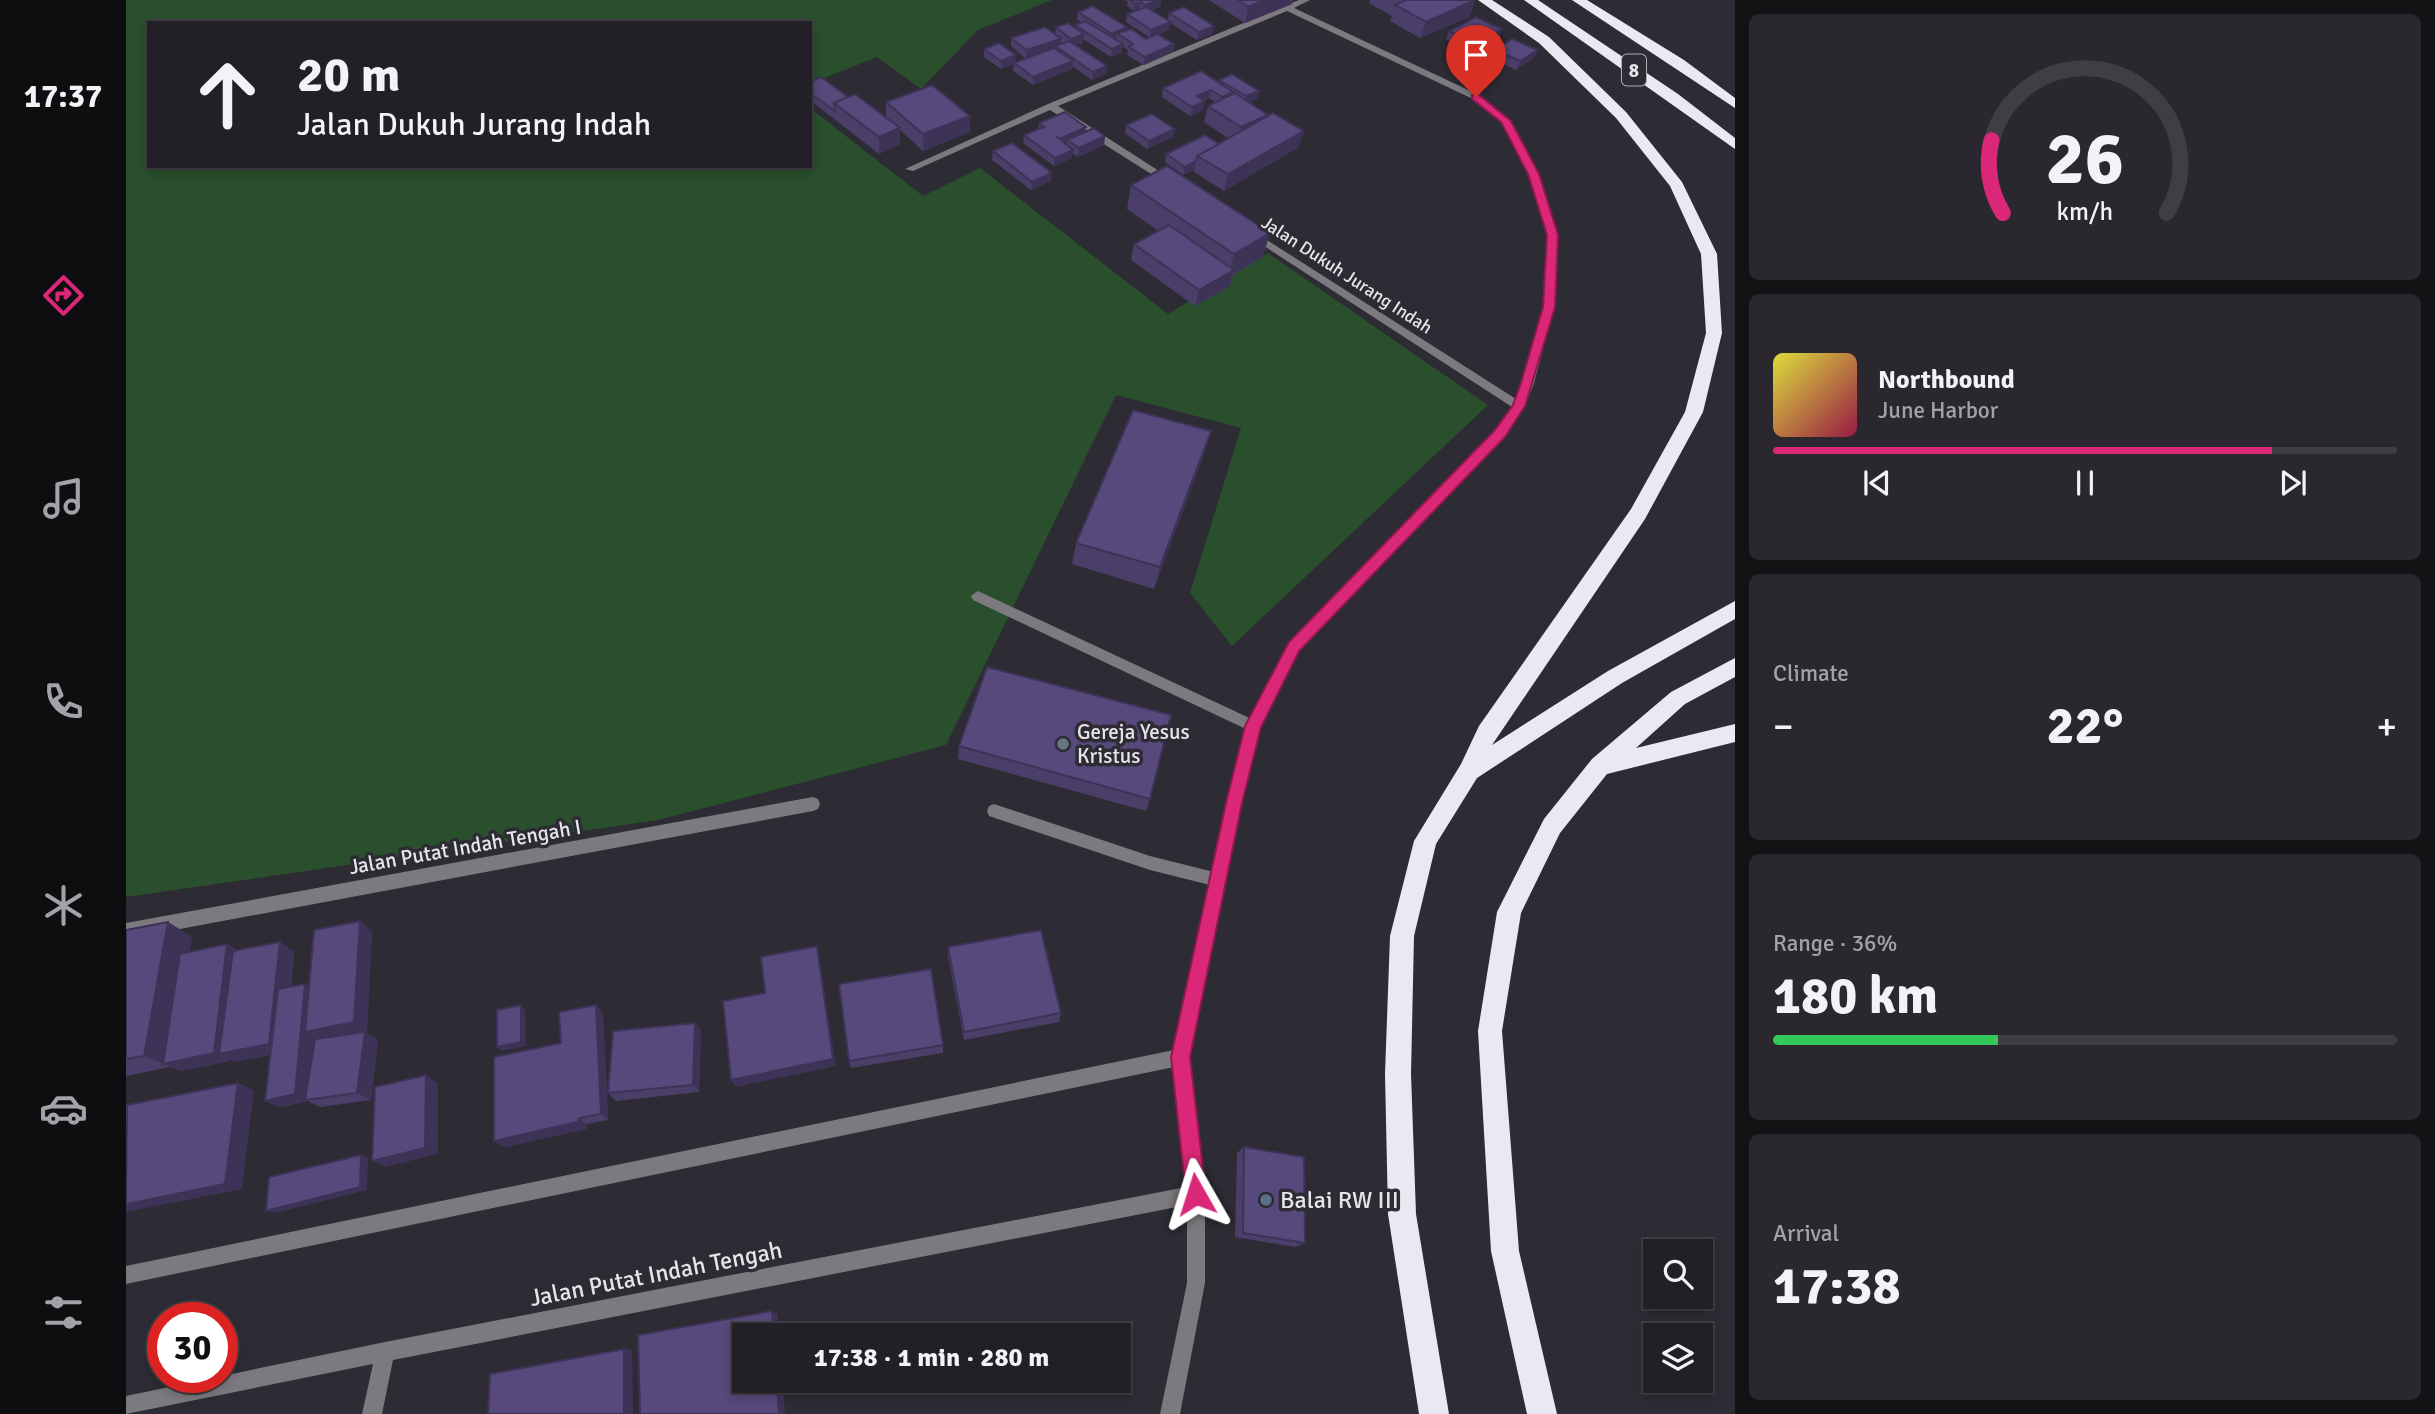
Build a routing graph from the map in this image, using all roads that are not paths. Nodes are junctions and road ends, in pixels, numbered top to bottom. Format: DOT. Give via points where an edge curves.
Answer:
graph roads {
  1 [pos="1306,0"];
  2 [pos="1484,0"];
  3 [pos="1530,0"];
  4 [pos="1578,0"];
  5 [pos="1288,8"];
  6 [pos="1735,104"];
  7 [pos="1051,106"];
  8 [pos="1735,145"];
  9 [pos="911,169"];
  10 [pos="1179,188"];
  11 [pos="1238,226"];
  12 [pos="1519,406"];
  13 [pos="978,596"];
  14 [pos="1735,609"];
  15 [pos="1735,667"];
  16 [pos="1253,726"];
  17 [pos="1735,733"];
  18 [pos="1600,766"];
  19 [pos="1469,771"];
  20 [pos="813,804"];
  21 [pos="994,811"];
  22 [pos="1217,880"];
  23 [pos="126,931"];
  24 [pos="1181,1057"];
  25 [pos="1196,1194"];
  26 [pos="126,1275"];
  27 [pos="385,1352"];
  28 [pos="126,1406"];
  29 [pos="372,1414"];
  30 [pos="1170,1414"];
  31 [pos="1434,1414"];
  32 [pos="1542,1414"];
  1 -- 5 [label="street"];
  2 -- 19 [label="highway" via="1544,40 1622,115 1677,185 1709,254 1714,333 1693,412 1638,514 1487,732"];
  3 -- 8 [label="highway, 8"];
  4 -- 6 [label="highway, 8"];
  5 -- 7 [label="street"];
  5 -- 12 [label="street" via="1476,97 1506,121 1534,174 1552,235 1549,307"];
  7 -- 9 [label="street"];
  7 -- 10 [label="street"];
  11 -- 12 [label="street, Jalan Dukuh Jurang Indah"];
  12 -- 16 [label="street" via="1500,434 1294,647"];
  13 -- 16 [label="street"];
  14 -- 19 [label="highway" via="1615,677"];
  15 -- 18 [label="highway" via="1678,698"];
  16 -- 22 [label="street"];
  17 -- 18 [label="highway"];
  18 -- 32 [label="highway" via="1552,826 1509,912 1489,1031 1504,1251"];
  19 -- 31 [label="highway" via="1425,841 1402,936 1398,1074 1402,1214"];
  20 -- 23 [label="street, Jalan Putat Indah Tengah I"];
  21 -- 22 [label="street" via="1150,863"];
  22 -- 24 [label="street"];
  24 -- 25 [label="street"];
  24 -- 26 [label="street"];
  25 -- 27 [label="street, Jalan Putat Indah Tengah"];
  25 -- 30 [label="street" via="1196,1283"];
  27 -- 28 [label="street, Jalan Putat Indah Tengah"];
  27 -- 29 [label="street"];
}
